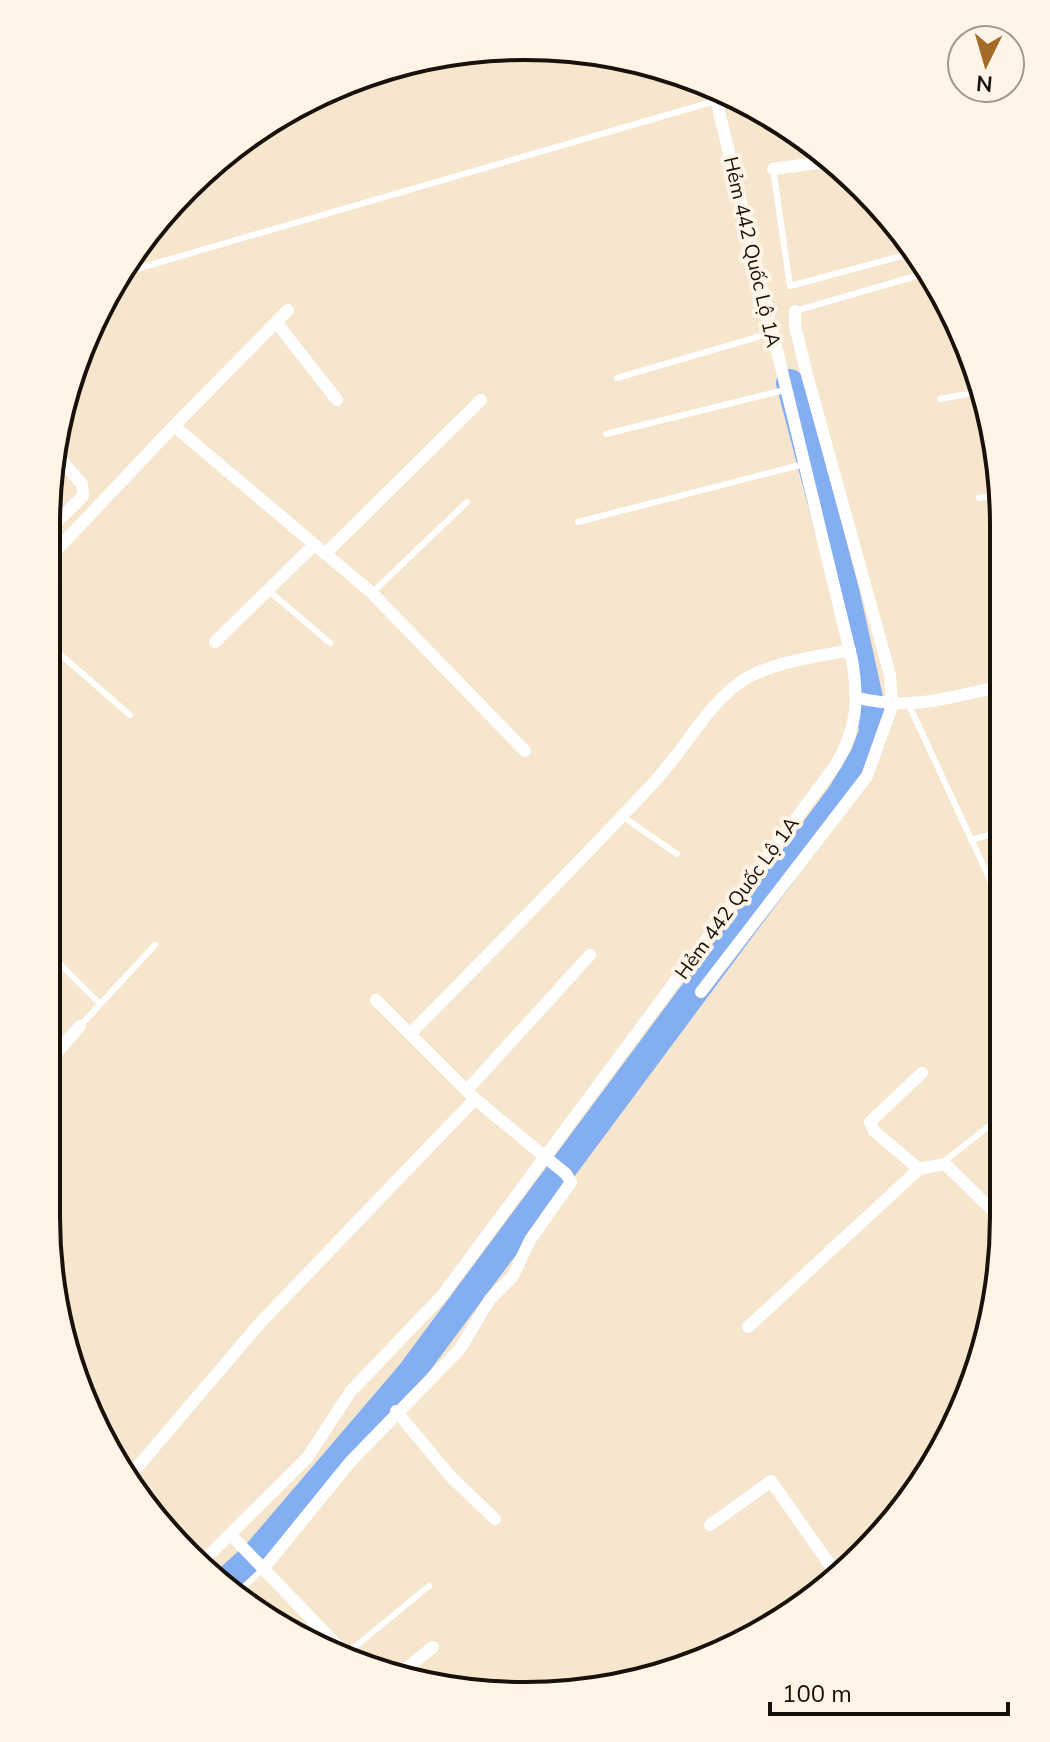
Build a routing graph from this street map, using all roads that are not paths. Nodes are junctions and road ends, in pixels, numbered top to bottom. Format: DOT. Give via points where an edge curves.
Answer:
graph roads {
  1 [pos="712,99"];
  2 [pos="716,101"];
  3 [pos="817,163"];
  4 [pos="773,169"];
  5 [pos="904,255"];
  6 [pos="137,269"];
  7 [pos="918,276"];
  8 [pos="288,310"];
  9 [pos="795,311"];
  10 [pos="276,322"];
  11 [pos="771,333"];
  12 [pos="617,378"];
  13 [pos="785,390"];
  14 [pos="970,393"];
  15 [pos="940,399"];
  16 [pos="337,400"];
  17 [pos="481,400"];
  18 [pos="174,426"];
  19 [pos="606,434"];
  20 [pos="64,463"];
  21 [pos="804,464"];
  22 [pos="989,496"];
  23 [pos="979,498"];
  24 [pos="467,502"];
  25 [pos="60,517"];
  26 [pos="578,522"];
  27 [pos="61,544"];
  28 [pos="314,545"];
  29 [pos="325,554"];
  30 [pos="268,590"];
  31 [pos="372,593"];
  32 [pos="215,642"];
  33 [pos="330,643"];
  34 [pos="850,650"];
  35 [pos="60,654"];
  36 [pos="990,689"];
  37 [pos="866,700"];
  38 [pos="909,705"];
  39 [pos="892,706"];
  40 [pos="130,715"];
  41 [pos="525,751"];
  42 [pos="622,816"];
  43 [pos="990,835"];
  44 [pos="971,840"];
  45 [pos="677,854"];
  46 [pos="990,880"];
  47 [pos="155,945"];
  48 [pos="590,955"];
  49 [pos="60,964"];
  50 [pos="701,992"];
  51 [pos="376,1000"];
  52 [pos="100,1004"];
  53 [pos="80,1026"];
  54 [pos="410,1034"];
  55 [pos="60,1049"];
  56 [pos="922,1073"];
  57 [pos="471,1094"];
  58 [pos="990,1125"];
  59 [pos="548,1159"];
  60 [pos="942,1163"];
  61 [pos="919,1169"];
  62 [pos="990,1209"];
  63 [pos="748,1327"];
  64 [pos="396,1411"];
  65 [pos="135,1470"];
  66 [pos="495,1519"];
  67 [pos="710,1525"];
  68 [pos="235,1539"];
  69 [pos="208,1558"];
  70 [pos="261,1565"];
  71 [pos="832,1567"];
  72 [pos="242,1586"];
  73 [pos="429,1586"];
  74 [pos="332,1640"];
  75 [pos="433,1647"];
  76 [pos="356,1650"];
  77 [pos="408,1667"];
  1 -- 6 [label="lane"];
  2 -- 11 [label="street, Hẻm 442 Quốc Lộ 1A"];
  3 -- 4 [label="street"];
  4 -- 5 [label="lane" via="790,286"];
  7 -- 9 [label="lane"];
  8 -- 10 [label="street"];
  9 -- 39 [label="street" via="806,371 890,675"];
  10 -- 16 [label="street"];
  10 -- 18 [label="street"];
  11 -- 12 [label="lane"];
  11 -- 13 [label="street, Hẻm 442 Quốc Lộ 1A"];
  13 -- 19 [label="lane"];
  13 -- 21 [label="street, Hẻm 442 Quốc Lộ 1A"];
  14 -- 15 [label="lane"];
  17 -- 29 [label="street"];
  18 -- 27 [label="street"];
  18 -- 28 [label="street"];
  20 -- 25 [label="street" via="82,484 83,496"];
  21 -- 26 [label="lane"];
  21 -- 34 [label="street, Hẻm 442 Quốc Lộ 1A"];
  22 -- 23 [label="lane"];
  24 -- 31 [label="lane"];
  28 -- 29 [label="street"];
  28 -- 30 [label="street"];
  29 -- 31 [label="street"];
  30 -- 32 [label="street"];
  30 -- 33 [label="lane"];
  31 -- 41 [label="street"];
  34 -- 37 [label="street, Hẻm 442 Quốc Lộ 1A"];
  34 -- 42 [label="street" via="758,673 738,684"];
  35 -- 40 [label="lane"];
  36 -- 38 [label="street"];
  37 -- 39 [label="street"];
  37 -- 59 [label="street, Hẻm 442 Quốc Lộ 1A" via="835,766"];
  38 -- 39 [label="street"];
  38 -- 44 [label="lane"];
  39 -- 50 [label="street" via="861,785"];
  42 -- 45 [label="lane"];
  42 -- 54 [label="street"];
  43 -- 44 [label="lane"];
  44 -- 46 [label="lane"];
  47 -- 52 [label="lane"];
  48 -- 57 [label="street"];
  49 -- 52 [label="lane"];
  51 -- 54 [label="street"];
  52 -- 53 [label="lane"];
  53 -- 55 [label="street"];
  54 -- 57 [label="street"];
  56 -- 61 [label="street" via="870,1122"];
  57 -- 59 [label="street"];
  57 -- 65 [label="street" via="261,1322"];
  58 -- 60 [label="lane"];
  59 -- 64 [label="street" via="566,1174 570,1186 460,1349"];
  59 -- 68 [label="street, Hẻm 442 Quốc Lộ 1A" via="441,1297 351,1391 307,1458"];
  60 -- 61 [label="street"];
  60 -- 62 [label="street"];
  61 -- 63 [label="street"];
  64 -- 66 [label="street"];
  64 -- 70 [label="street"];
  67 -- 71 [label="street" via="771,1481"];
  68 -- 69 [label="street, Hẻm 442 Quốc Lộ 1A"];
  68 -- 70 [label="street"];
  70 -- 72 [label="lane"];
  70 -- 74 [label="street"];
  73 -- 76 [label="lane"];
  75 -- 77 [label="street"];
}
